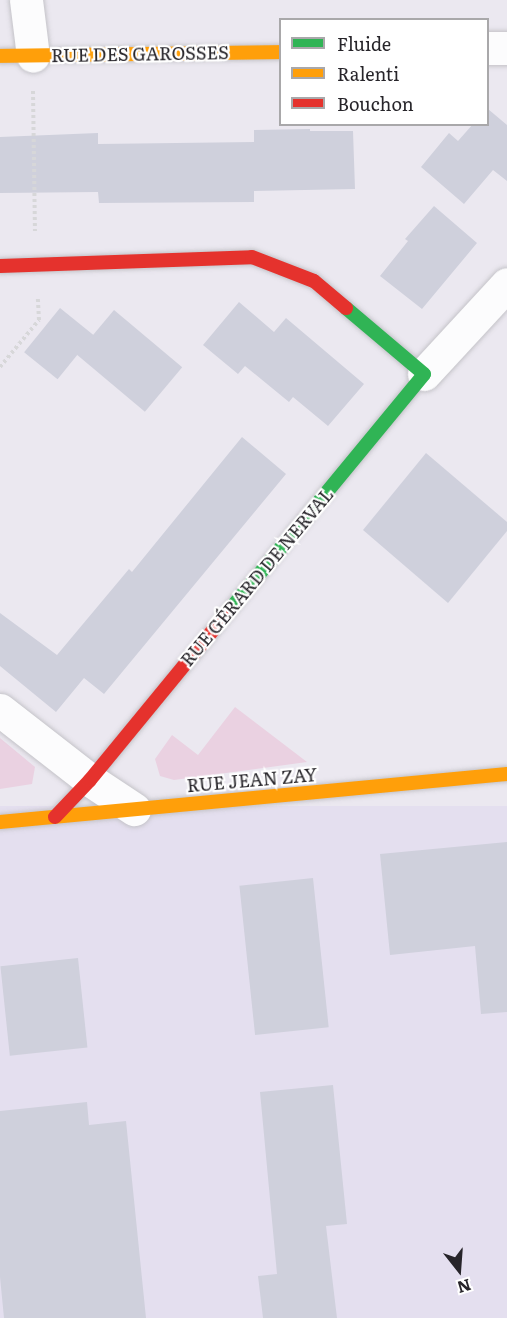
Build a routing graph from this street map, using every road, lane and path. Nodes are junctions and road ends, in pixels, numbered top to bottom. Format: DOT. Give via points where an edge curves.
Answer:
graph roads {
  1 [pos="26,0"];
  2 [pos="489,48"];
  3 [pos="507,48"];
  4 [pos="279,52"];
  5 [pos="0,56"];
  6 [pos="33,56"];
  7 [pos="36,265"];
  8 [pos="0,266"];
  9 [pos="507,284"];
  10 [pos="0,367"];
  11 [pos="424,374"];
  12 [pos="0,710"];
  13 [pos="507,774"];
  14 [pos="90,780"];
  15 [pos="134,809"];
  16 [pos="55,817"];
  17 [pos="0,822"];
  1 -- 6 [label="street"];
  2 -- 3 [label="street"];
  4 -- 6 [label="street, RUE DES GAROSSES"];
  5 -- 6 [label="street, RUE DES GAROSSES"];
  6 -- 7 [label="path"];
  7 -- 8 [label="street"];
  7 -- 10 [label="path" via="39,320"];
  7 -- 11 [label="street" via="252,257 314,281"];
  9 -- 11 [label="street, RUE GÉRARD DE NERVAL"];
  11 -- 14 [label="street, RUE GÉRARD DE NERVAL"];
  12 -- 14 [label="street"];
  13 -- 15 [label="street, RUE JEAN ZAY"];
  14 -- 15 [label="street"];
  14 -- 16 [label="street, RUE GÉRARD DE NERVAL"];
  15 -- 16 [label="street, RUE JEAN ZAY"];
  16 -- 17 [label="street, RUE JEAN ZAY"];
}
